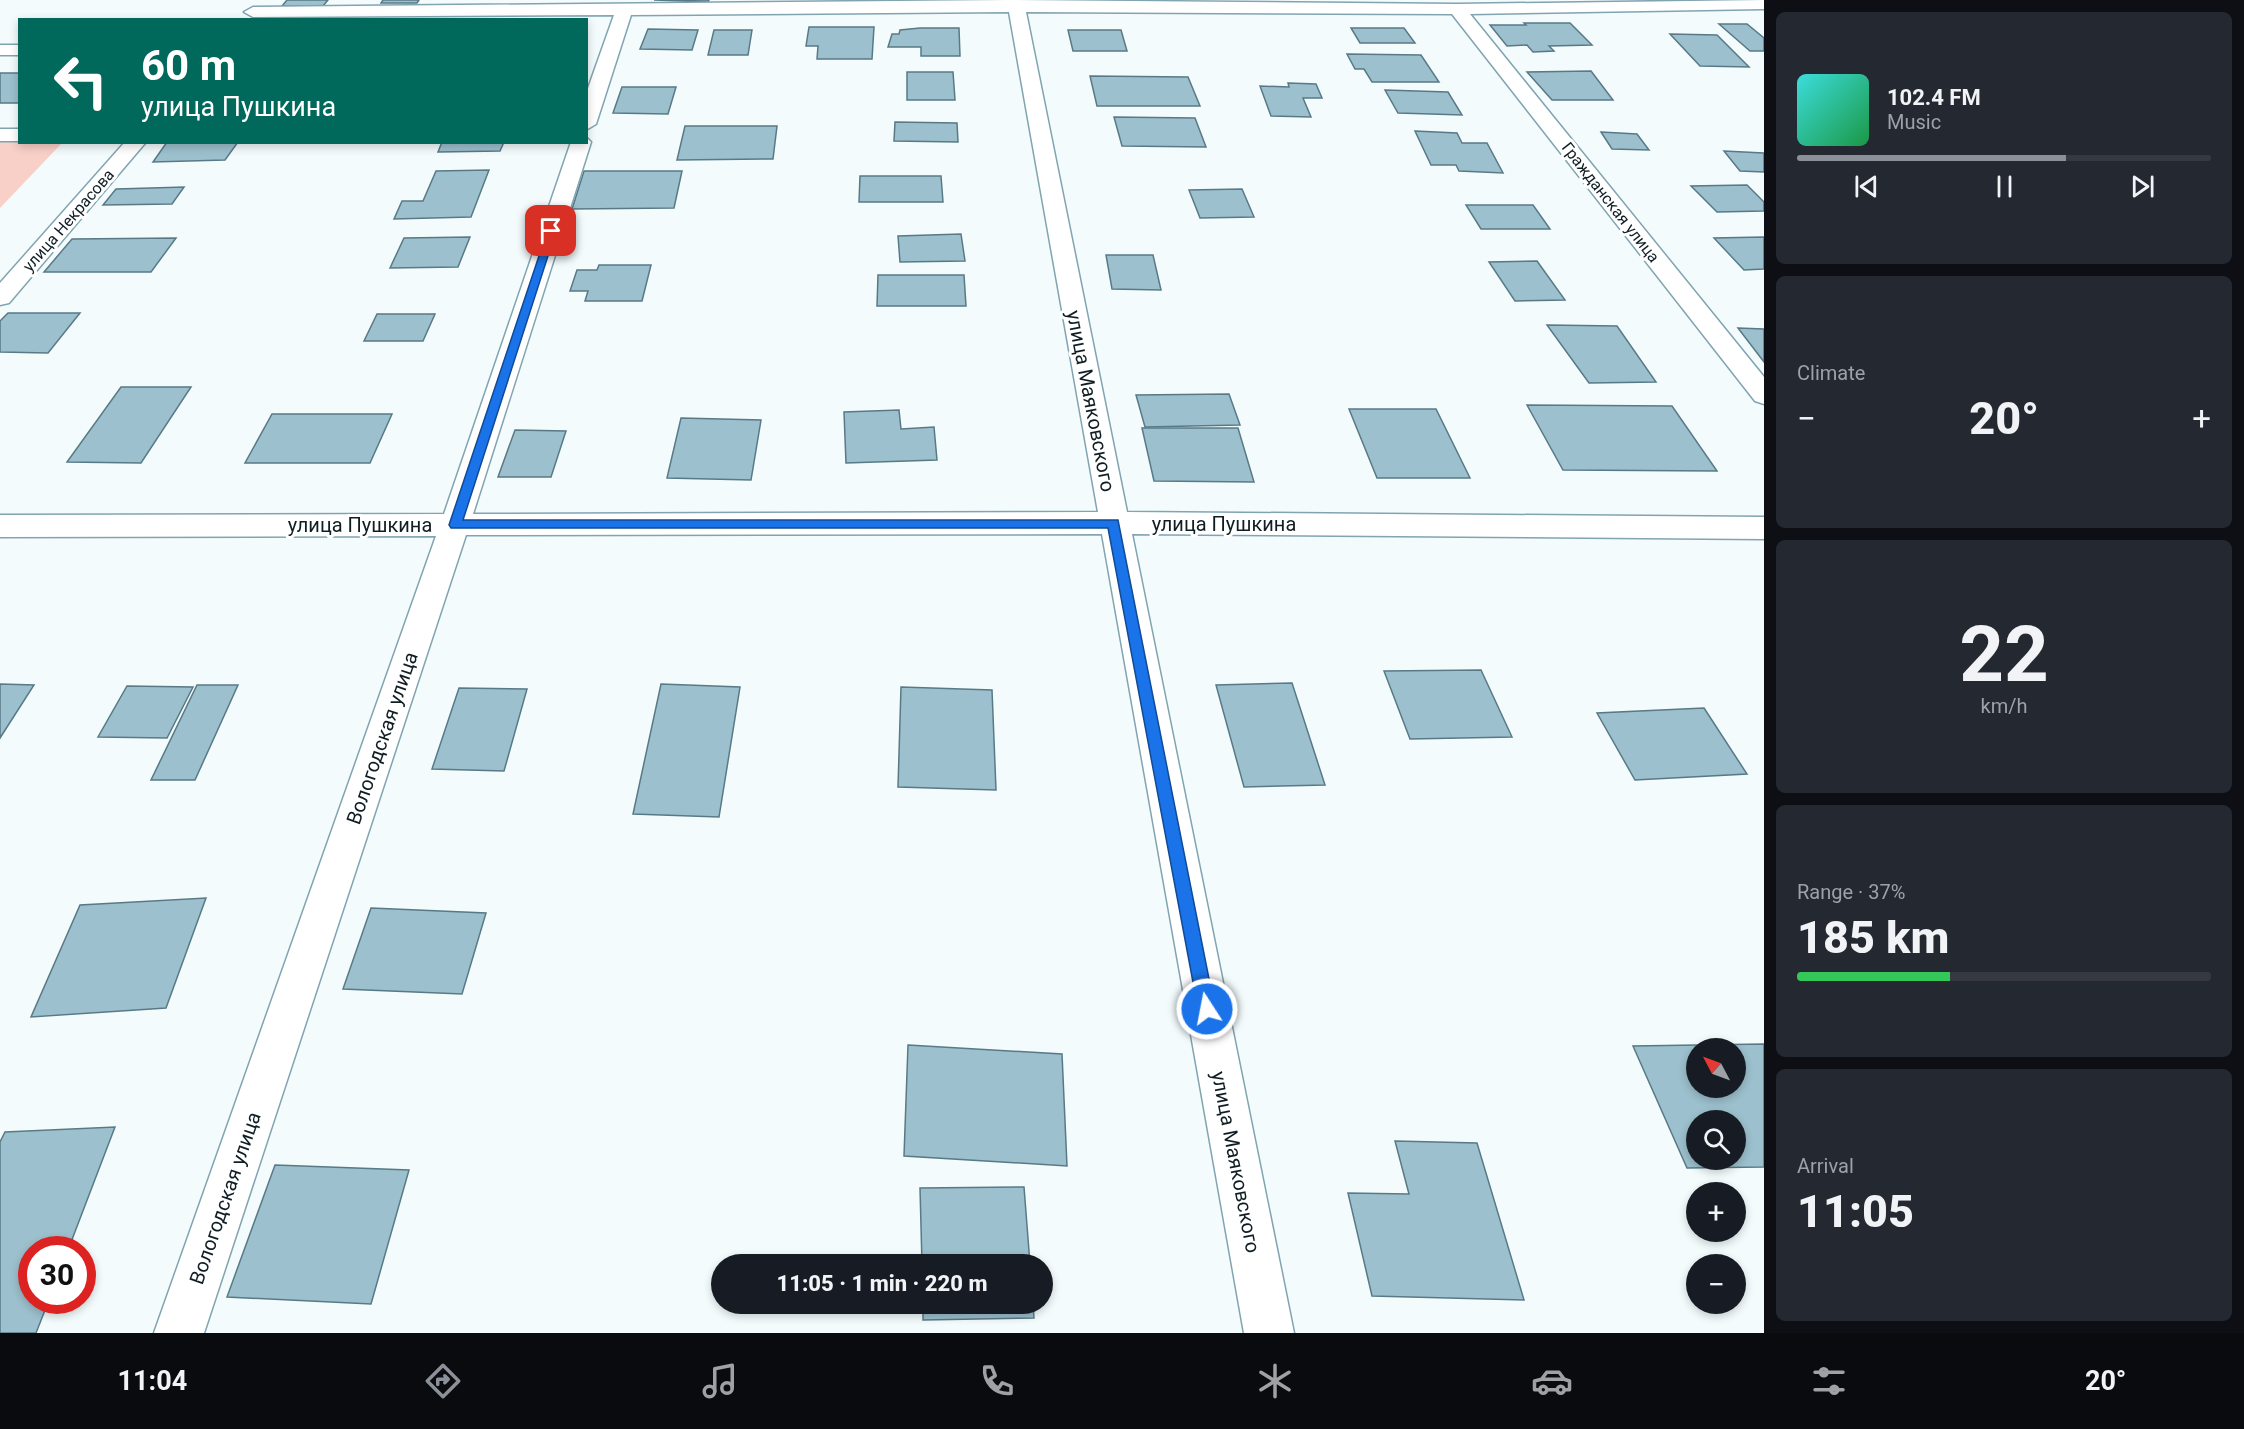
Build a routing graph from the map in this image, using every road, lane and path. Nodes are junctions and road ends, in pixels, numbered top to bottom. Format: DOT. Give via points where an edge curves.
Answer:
graph roads {
  1 [pos="1016,4"];
  2 [pos="1764,4"];
  3 [pos="1457,9"];
  4 [pos="254,10"];
  5 [pos="624,10"];
  6 [pos="0,50"];
  7 [pos="18,50"];
  8 [pos="588,118"];
  9 [pos="0,135"];
  10 [pos="18,135"];
  11 [pos="134,144"];
  12 [pos="579,144"];
  13 [pos="0,298"];
  14 [pos="1764,395"];
  15 [pos="1114,523"];
  16 [pos="455,525"];
  17 [pos="0,526"];
  18 [pos="1764,528"];
  19 [pos="179,1333"];
  20 [pos="1269,1333"];
  1 -- 3 [label="street"];
  1 -- 5 [label="street"];
  1 -- 15 [label="street, улица Маяковского"];
  2 -- 3 [label="street"];
  3 -- 14 [label="street, Гражданская улица"];
  4 -- 5 [label="street"];
  5 -- 8 [label="street"];
  6 -- 7 [label="street"];
  9 -- 10 [label="street"];
  11 -- 13 [label="street, улица Некрасова"];
  12 -- 16 [label="street, Вологодская улица"];
  15 -- 16 [label="street, улица Пушкина"];
  15 -- 18 [label="street, улица Пушкина"];
  15 -- 20 [label="street, улица Маяковского"];
  16 -- 17 [label="street, улица Пушкина"];
  16 -- 19 [label="street, Вологодская улица"];
}
